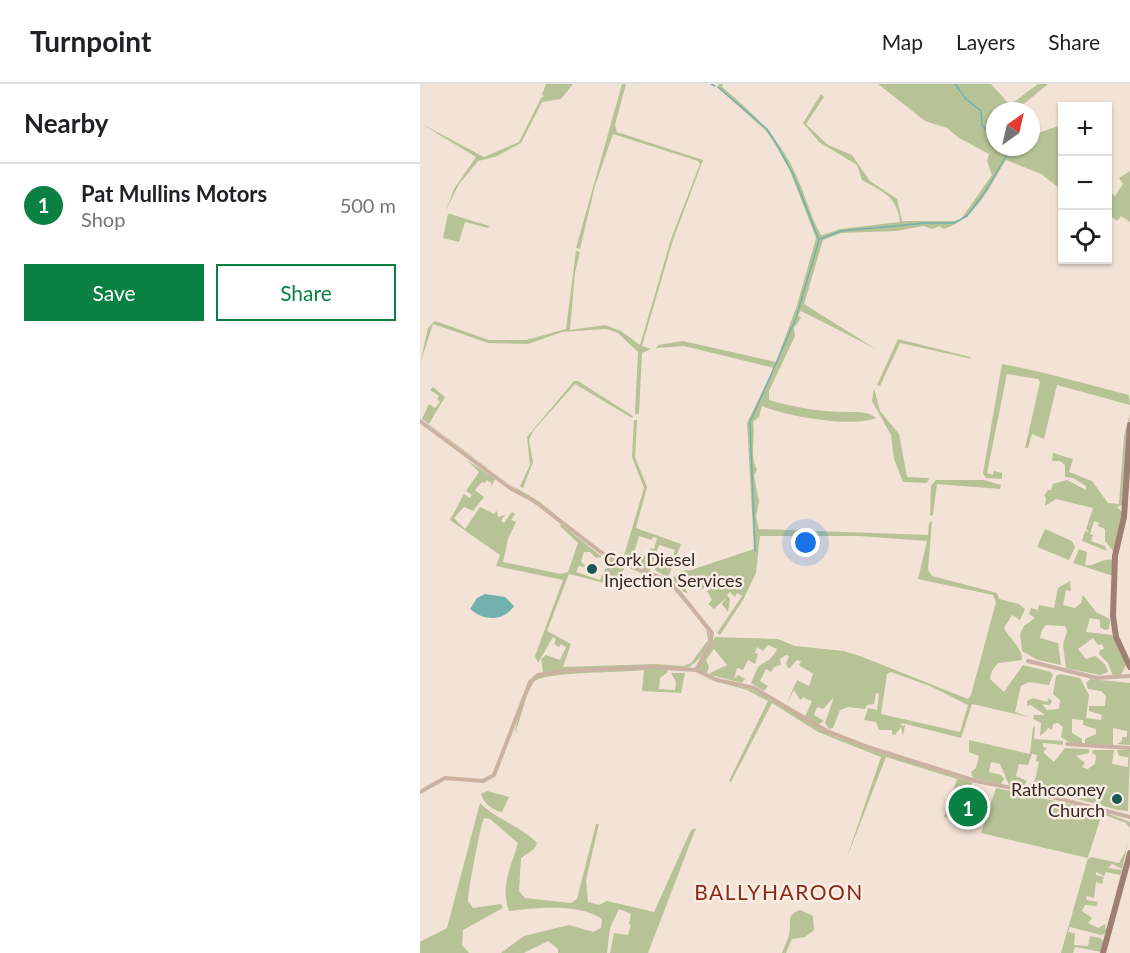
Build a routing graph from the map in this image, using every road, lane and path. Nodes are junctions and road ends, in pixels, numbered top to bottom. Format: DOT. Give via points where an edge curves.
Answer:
graph roads {
  1 [pos="420,421"];
  2 [pos="1130,425"];
  3 [pos="1029,661"];
  4 [pos="1130,667"];
  5 [pos="696,670"];
  6 [pos="1130,676"];
  7 [pos="1067,744"];
  8 [pos="1130,748"];
  9 [pos="420,792"];
  10 [pos="1130,817"];
  11 [pos="1130,853"];
  12 [pos="1104,953"];
  1 -- 5 [label="street" via="602,553 673,584 712,633"];
  2 -- 4 [label="street" via="1124,517 1115,556 1113,616 1116,637"];
  3 -- 6 [label="street" via="1097,678"];
  5 -- 9 [label="street" via="651,667 536,676 530,682 494,775 483,780 446,778"];
  5 -- 10 [label="street" via="754,688 827,731 868,747 976,781"];
  7 -- 8 [label="street"];
  11 -- 12 [label="street"];
}
